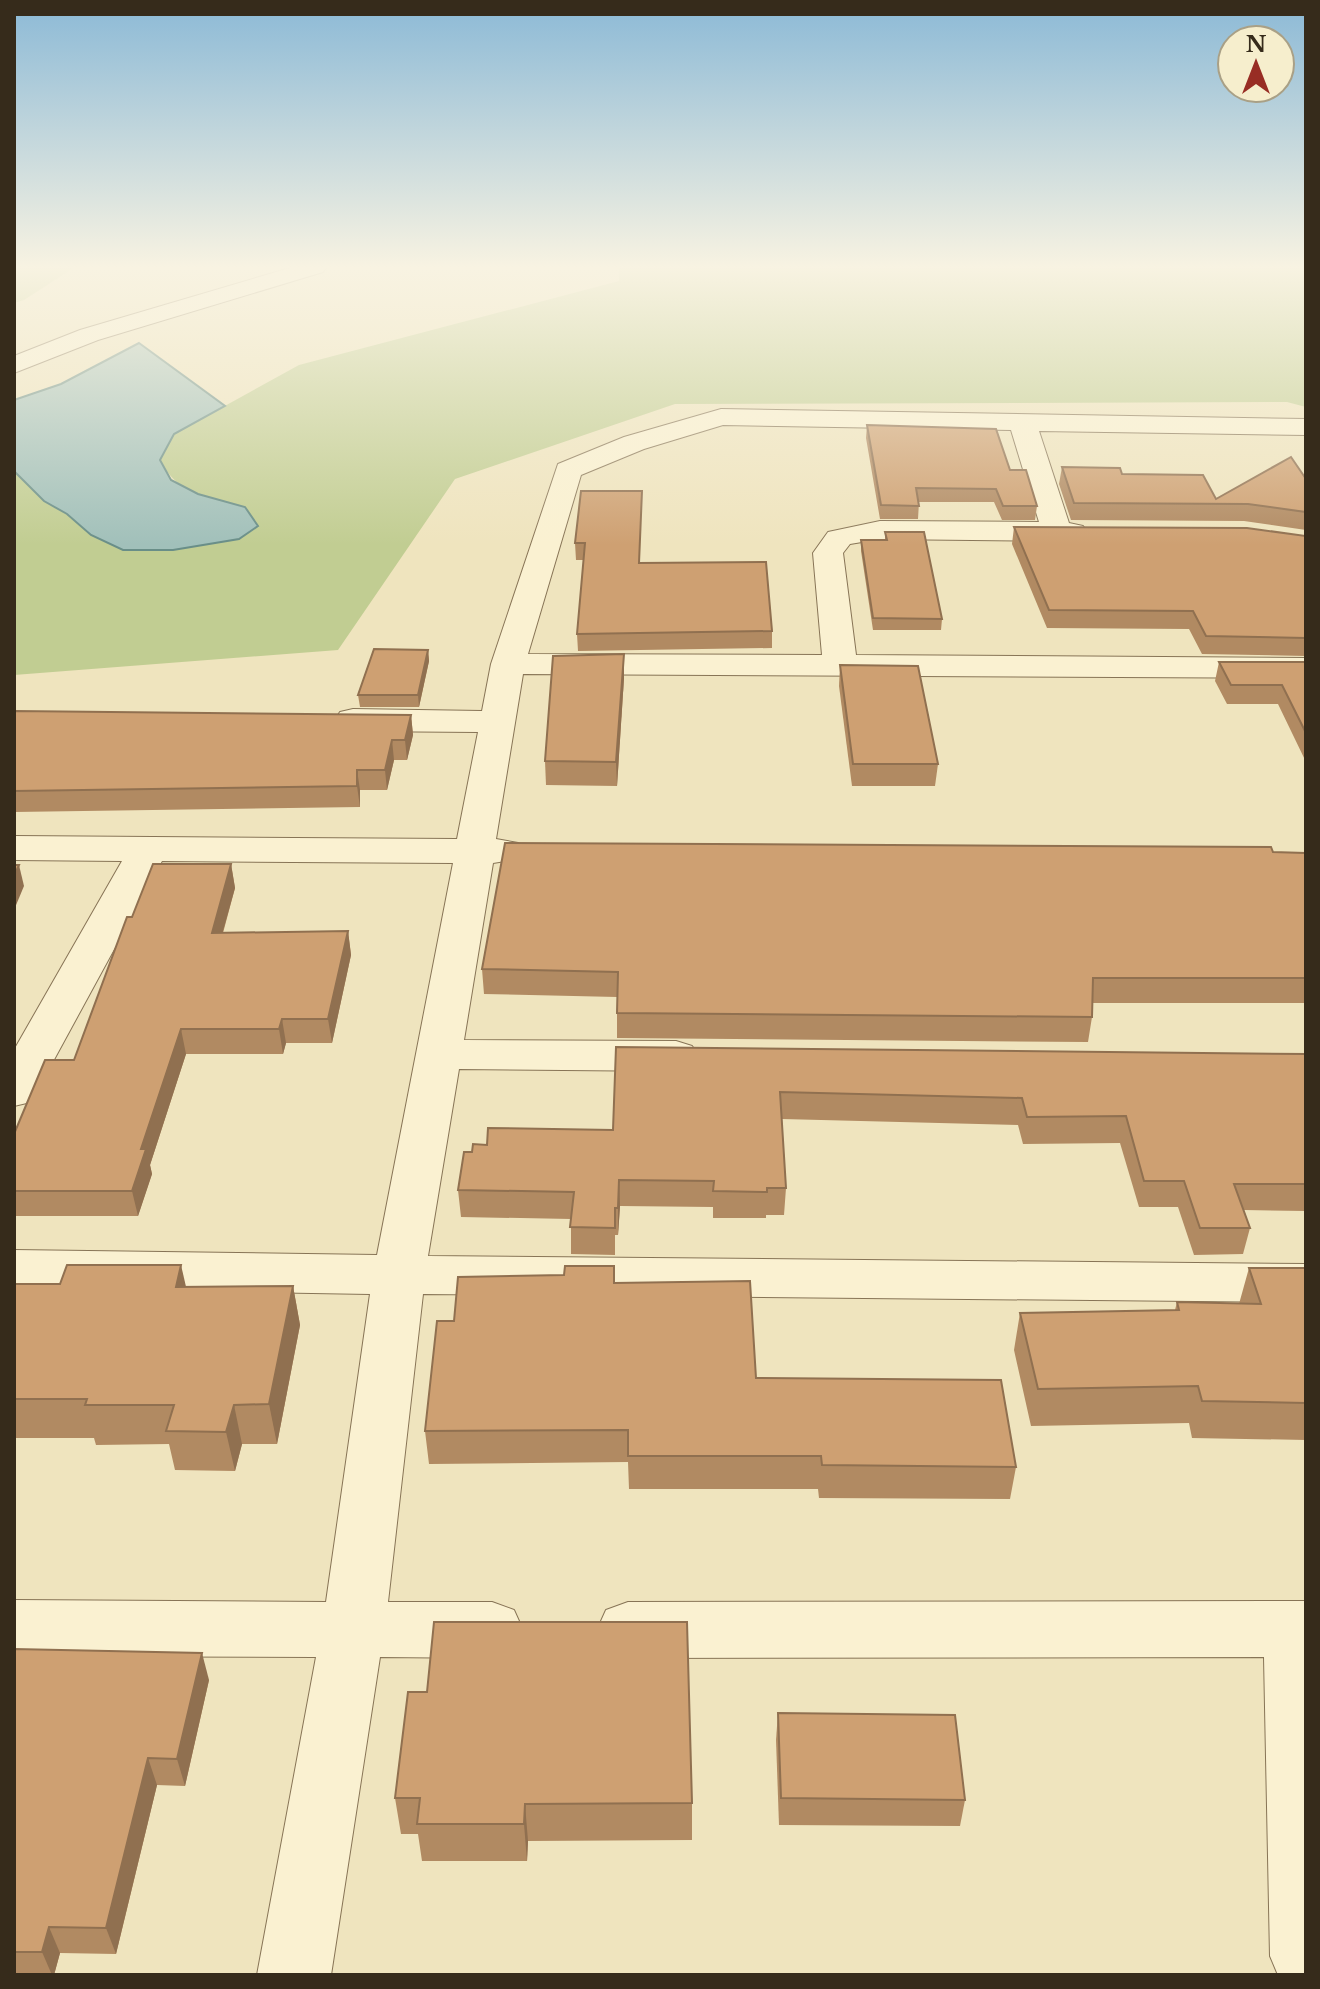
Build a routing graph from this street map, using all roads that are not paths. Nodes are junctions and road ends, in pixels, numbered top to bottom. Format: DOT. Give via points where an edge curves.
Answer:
graph roads {
  1 [pos="1022,421"];
  2 [pos="1306,427"];
  3 [pos="1057,532"];
  4 [pos="1104,532"];
  5 [pos="508,664"];
  6 [pos="840,666"];
  7 [pos="1306,668"];
  8 [pos="327,720"];
  9 [pos="499,722"];
  10 [pos="14,848"];
  11 [pos="149,848"];
  12 [pos="476,851"];
  13 [pos="540,851"];
  14 [pos="439,1054"];
  15 [pos="723,1056"];
  16 [pos="14,1091"];
  17 [pos="14,1269"];
  18 [pos="399,1275"];
  19 [pos="1306,1283"];
  20 [pos="14,1628"];
  21 [pos="1300,1629"];
  22 [pos="353,1630"];
  23 [pos="1306,1956"];
  24 [pos="294,1975"];
  1 -- 2 [label="street"];
  1 -- 3 [label="street"];
  1 -- 5 [label="street" via="721,417 568,470"];
  3 -- 4 [label="street"];
  3 -- 6 [label="street" via="893,530 837,538 828,553"];
  5 -- 6 [label="street"];
  5 -- 9 [label="street"];
  6 -- 7 [label="street"];
  8 -- 9 [label="street"];
  9 -- 12 [label="street"];
  10 -- 11 [label="street"];
  11 -- 12 [label="street"];
  11 -- 16 [label="street"];
  12 -- 13 [label="street"];
  12 -- 14 [label="street"];
  14 -- 15 [label="street"];
  14 -- 18 [label="street"];
  17 -- 18 [label="street"];
  18 -- 19 [label="street"];
  18 -- 22 [label="street"];
  20 -- 22 [label="street"];
  21 -- 22 [label="street"];
  21 -- 23 [label="street"];
  22 -- 24 [label="street"];
}
